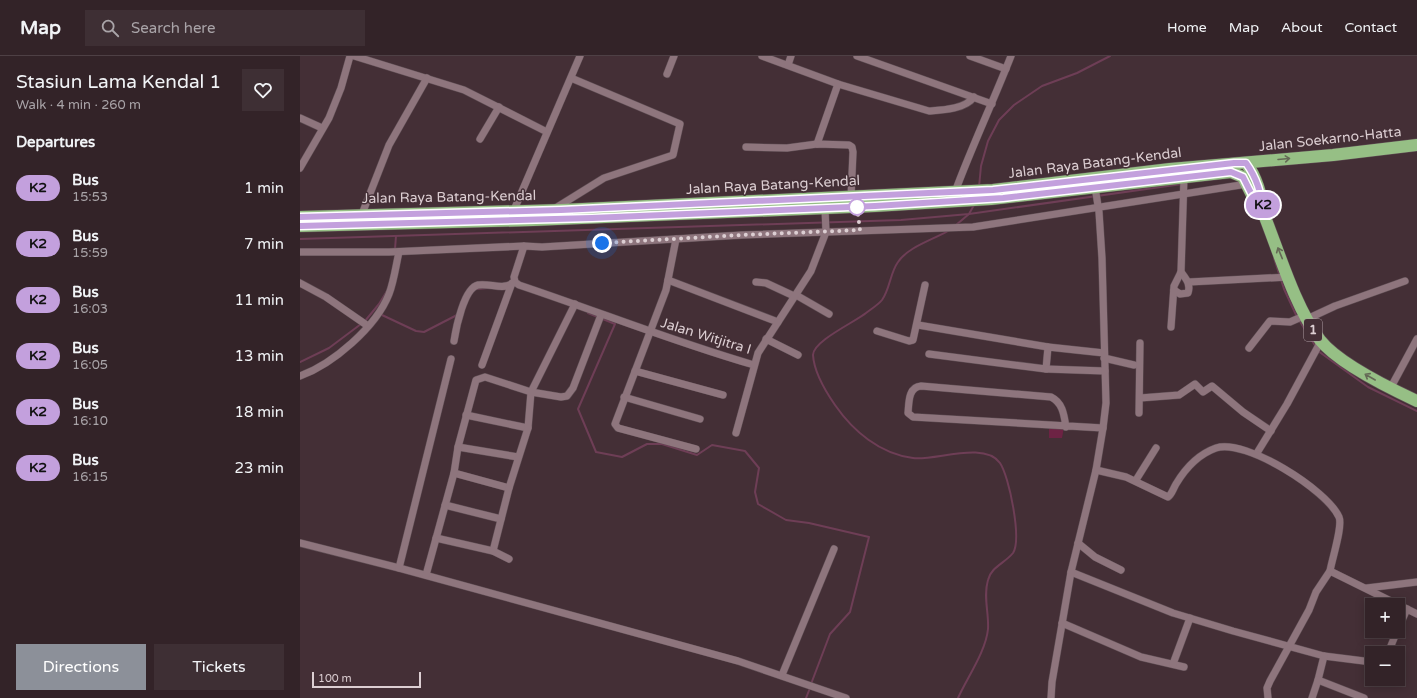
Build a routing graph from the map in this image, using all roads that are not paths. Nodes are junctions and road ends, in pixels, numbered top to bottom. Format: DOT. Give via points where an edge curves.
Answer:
graph roads {
  1 [pos="350,56"];
  2 [pos="354,56"];
  3 [pos="580,56"];
  4 [pos="674,56"];
  5 [pos="762,56"];
  6 [pos="791,56"];
  7 [pos="857,56"];
  8 [pos="970,56"];
  9 [pos="1011,56"];
  10 [pos="788,65"];
  11 [pos="1006,69"];
  12 [pos="667,74"];
  13 [pos="427,78"];
  14 [pos="571,78"];
  15 [pos="838,84"];
  16 [pos="974,97"];
  17 [pos="992,104"];
  18 [pos="499,107"];
  19 [pos="300,118"];
  20 [pos="322,128"];
  21 [pos="547,132"];
  22 [pos="480,139"];
  23 [pos="817,144"];
  24 [pos="1417,145"];
  25 [pos="746,147"];
  26 [pos="1246,163"];
  27 [pos="300,168"];
  28 [pos="1247,184"];
  29 [pos="1184,185"];
  30 [pos="1095,188"];
  31 [pos="959,195"];
  32 [pos="991,195"];
  33 [pos="851,197"];
  34 [pos="1098,208"];
  35 [pos="514,210"];
  36 [pos="554,210"];
  37 [pos="825,211"];
  38 [pos="1263,212"];
  39 [pos="362,214"];
  40 [pos="300,217"];
  41 [pos="300,226"];
  42 [pos="826,230"];
  43 [pos="676,239"];
  44 [pos="524,246"];
  45 [pos="300,252"];
  46 [pos="395,252"];
  47 [pos="1181,272"];
  48 [pos="1286,277"];
  49 [pos="513,280"];
  50 [pos="668,280"];
  51 [pos="1405,281"];
  52 [pos="756,282"];
  53 [pos="1189,282"];
  54 [pos="300,283"];
  55 [pos="926,285"];
  56 [pos="1174,290"];
  57 [pos="795,295"];
  58 [pos="575,304"];
  59 [pos="829,314"];
  60 [pos="602,315"];
  61 [pos="1305,317"];
  62 [pos="778,322"];
  63 [pos="366,325"];
  64 [pos="918,325"];
  65 [pos="1171,327"];
  66 [pos="877,332"];
  67 [pos="650,333"];
  68 [pos="766,339"];
  69 [pos="1417,339"];
  70 [pos="454,341"];
  71 [pos="1140,342"];
  72 [pos="1320,343"];
  73 [pos="1048,347"];
  74 [pos="1249,348"];
  75 [pos="1415,349"];
  76 [pos="929,354"];
  77 [pos="798,355"];
  78 [pos="1104,355"];
  79 [pos="451,359"];
  80 [pos="482,365"];
  81 [pos="754,365"];
  82 [pos="1134,365"];
  83 [pos="1046,369"];
  84 [pos="635,371"];
  85 [pos="1105,371"];
  86 [pos="300,376"];
  87 [pos="1390,389"];
  88 [pos="531,392"];
  89 [pos="723,394"];
  90 [pos="624,397"];
  91 [pos="1140,398"];
  92 [pos="1417,401"];
  93 [pos="1139,413"];
  94 [pos="466,415"];
  95 [pos="700,419"];
  96 [pos="1066,427"];
  97 [pos="528,428"];
  98 [pos="1103,428"];
  99 [pos="1271,431"];
  100 [pos="736,433"];
  101 [pos="458,447"];
  102 [pos="696,448"];
  103 [pos="1156,448"];
  104 [pos="1257,454"];
  105 [pos="518,457"];
  106 [pos="1096,470"];
  107 [pos="454,473"];
  108 [pos="1136,480"];
  109 [pos="509,488"];
  110 [pos="445,504"];
  111 [pos="501,519"];
  112 [pos="436,538"];
  113 [pos="300,543"];
  114 [pos="1078,543"];
  115 [pos="834,549"];
  116 [pos="493,551"];
  117 [pos="509,559"];
  118 [pos="399,568"];
  119 [pos="1120,570"];
  120 [pos="1330,571"];
  121 [pos="1071,572"];
  122 [pos="426,575"];
  123 [pos="1417,582"];
  124 [pos="1367,588"];
  125 [pos="1407,608"];
  126 [pos="1405,613"];
  127 [pos="1417,614"];
  128 [pos="1190,618"];
  129 [pos="1062,623"];
  130 [pos="1289,645"];
  131 [pos="1324,656"];
  132 [pos="1365,661"];
  133 [pos="1172,664"];
  134 [pos="1184,667"];
  135 [pos="782,675"];
  136 [pos="1318,680"];
  137 [pos="846,698"];
  138 [pos="1051,698"];
  139 [pos="1268,698"];
  140 [pos="1312,698"];
  141 [pos="1364,698"];
  1 -- 20 [label="street" via="341,88 329,118"];
  2 -- 13 [label="street"];
  3 -- 14 [label="street"];
  4 -- 12 [label="street"];
  5 -- 10 [label="street"];
  6 -- 10 [label="street"];
  7 -- 16 [label="street"];
  8 -- 11 [label="street"];
  9 -- 11 [label="street"];
  10 -- 15 [label="street"];
  11 -- 17 [label="street"];
  13 -- 18 [label="street" via="464,90"];
  13 -- 39 [label="street" via="389,145"];
  14 -- 21 [label="street"];
  14 -- 36 [label="street" via="680,124 673,155 604,178"];
  15 -- 16 [label="street" via="929,110 967,104"];
  15 -- 23 [label="street"];
  16 -- 17 [label="street"];
  17 -- 31 [label="street" via="972,146"];
  18 -- 21 [label="street"];
  18 -- 22 [label="street"];
  19 -- 20 [label="street"];
  20 -- 27 [label="street"];
  21 -- 35 [label="street"];
  23 -- 25 [label="street" via="787,148"];
  23 -- 33 [label="street" via="843,144 852,147"];
  26 -- 24 [label="highway, Jalan Soekarno-Hatta / 1, one-way"];
  26 -- 32 [label="highway, Jalan Raya Batang-Kendal / 1" via="1170,169"];
  26 -- 38 [label="highway, 1" via="1254,176 1263,203"];
  28 -- 29 [label="street"];
  28 -- 29 [label="highway, Jalan Raya Batang-Kendal / 1" via="1243,177 1231,172"];
  28 -- 38 [label="highway, 1"];
  29 -- 30 [label="highway, Jalan Raya Batang-Kendal / 1"];
  29 -- 34 [label="street"];
  29 -- 47 [label="street"];
  30 -- 32 [label="highway, Jalan Raya Batang-Kendal / 1"];
  30 -- 34 [label="street"];
  31 -- 32 [label="highway, Jalan Raya Batang-Kendal / 1"];
  31 -- 33 [label="highway, Jalan Raya Batang-Kendal / 1"];
  31 -- 37 [label="highway, Jalan Raya Batang-Kendal / 1"];
  33 -- 36 [label="highway, Jalan Raya Batang-Kendal / 1"];
  34 -- 42 [label="street" via="960,228"];
  34 -- 78 [label="street"];
  35 -- 36 [label="highway, Jalan Raya Batang-Kendal / 1"];
  35 -- 39 [label="highway, Jalan Raya Batang-Kendal / 1"];
  37 -- 41 [label="highway, Jalan Raya Batang-Kendal / 1"];
  37 -- 42 [label="street"];
  48 -- 38 [label="highway, 1, one-way"];
  39 -- 40 [label="highway, Jalan Raya Batang-Kendal / 1"];
  42 -- 43 [label="street"];
  42 -- 57 [label="street" via="811,271"];
  43 -- 44 [label="street"];
  43 -- 50 [label="street"];
  44 -- 46 [label="street"];
  44 -- 49 [label="street"];
  45 -- 46 [label="street"];
  46 -- 63 [label="street" via="390,294 378,317"];
  47 -- 53 [label="street"];
  47 -- 56 [label="street"];
  48 -- 53 [label="street"];
  48 -- 61 [label="highway, 1"];
  49 -- 58 [label="street, Jalan Witjitra I" via="518,285"];
  49 -- 70 [label="street" via="506,287 474,287 466,298 456,323"];
  49 -- 80 [label="street"];
  50 -- 62 [label="street"];
  50 -- 67 [label="street"];
  51 -- 61 [label="street"];
  52 -- 57 [label="street" via="766,283"];
  53 -- 56 [label="street" via="1188,293 1180,294"];
  54 -- 63 [label="street" via="326,297"];
  55 -- 64 [label="street"];
  56 -- 65 [label="street"];
  57 -- 59 [label="street"];
  57 -- 62 [label="street"];
  58 -- 60 [label="street, Jalan Witjitra I"];
  58 -- 88 [label="street"];
  60 -- 67 [label="street, Jalan Witjitra I"];
  60 -- 88 [label="street" via="573,388 567,396"];
  61 -- 72 [label="highway, 1"];
  61 -- 74 [label="street" via="1290,322 1270,321"];
  62 -- 68 [label="street"];
  63 -- 86 [label="street" via="329,362"];
  64 -- 66 [label="street" via="911,341"];
  64 -- 73 [label="street"];
  67 -- 81 [label="street, Jalan Witjitra I"];
  67 -- 84 [label="street"];
  68 -- 77 [label="street"];
  68 -- 81 [label="street"];
  69 -- 75 [label="street"];
  71 -- 91 [label="street"];
  87 -- 72 [label="highway, 1, one-way"];
  72 -- 99 [label="street"];
  73 -- 78 [label="street"];
  73 -- 83 [label="street"];
  75 -- 87 [label="street"];
  76 -- 83 [label="street"];
  78 -- 82 [label="street"];
  78 -- 85 [label="street"];
  79 -- 118 [label="street"];
  81 -- 100 [label="street"];
  83 -- 85 [label="street"];
  84 -- 89 [label="street"];
  84 -- 90 [label="street"];
  85 -- 98 [label="street"];
  87 -- 92 [label="highway, 1"];
  88 -- 94 [label="street" via="485,377 478,378"];
  88 -- 97 [label="street"];
  90 -- 95 [label="street"];
  90 -- 102 [label="street" via="616,421 618,428"];
  91 -- 93 [label="street"];
  91 -- 99 [label="street" via="1179,395 1195,384 1203,392 1212,386"];
  94 -- 97 [label="street"];
  94 -- 101 [label="street"];
  96 -- 96 [label="street" via="913,417 908,413 911,393 917,386 1051,397 1062,407"];
  96 -- 98 [label="street"];
  97 -- 105 [label="street"];
  98 -- 106 [label="street"];
  99 -- 104 [label="street"];
  101 -- 105 [label="street"];
  101 -- 107 [label="street"];
  103 -- 108 [label="street"];
  104 -- 108 [label="street" via="1242,448 1216,448 1186,469 1168,497"];
  104 -- 120 [label="street" via="1316,489 1334,508 1340,518"];
  105 -- 109 [label="street"];
  106 -- 108 [label="street"];
  106 -- 114 [label="street"];
  107 -- 109 [label="street"];
  107 -- 110 [label="street"];
  109 -- 111 [label="street"];
  110 -- 111 [label="street"];
  110 -- 112 [label="street"];
  111 -- 116 [label="street"];
  112 -- 116 [label="street"];
  112 -- 122 [label="street"];
  113 -- 118 [label="street"];
  114 -- 119 [label="street" via="1095,557"];
  114 -- 121 [label="street"];
  115 -- 135 [label="street"];
  116 -- 117 [label="street"];
  118 -- 122 [label="street"];
  120 -- 124 [label="street"];
  120 -- 130 [label="street" via="1316,592"];
  121 -- 128 [label="street"];
  121 -- 129 [label="street"];
  122 -- 135 [label="street"];
  123 -- 124 [label="street"];
  124 -- 125 [label="street"];
  125 -- 126 [label="street"];
  125 -- 127 [label="street"];
  128 -- 130 [label="street"];
  128 -- 133 [label="street"];
  129 -- 133 [label="street" via="1141,657"];
  129 -- 138 [label="street"];
  130 -- 131 [label="street"];
  130 -- 139 [label="street" via="1267,688"];
  131 -- 132 [label="street"];
  131 -- 136 [label="street"];
  133 -- 134 [label="street"];
  135 -- 137 [label="street"];
  136 -- 140 [label="street"];
  136 -- 141 [label="street"];
}
